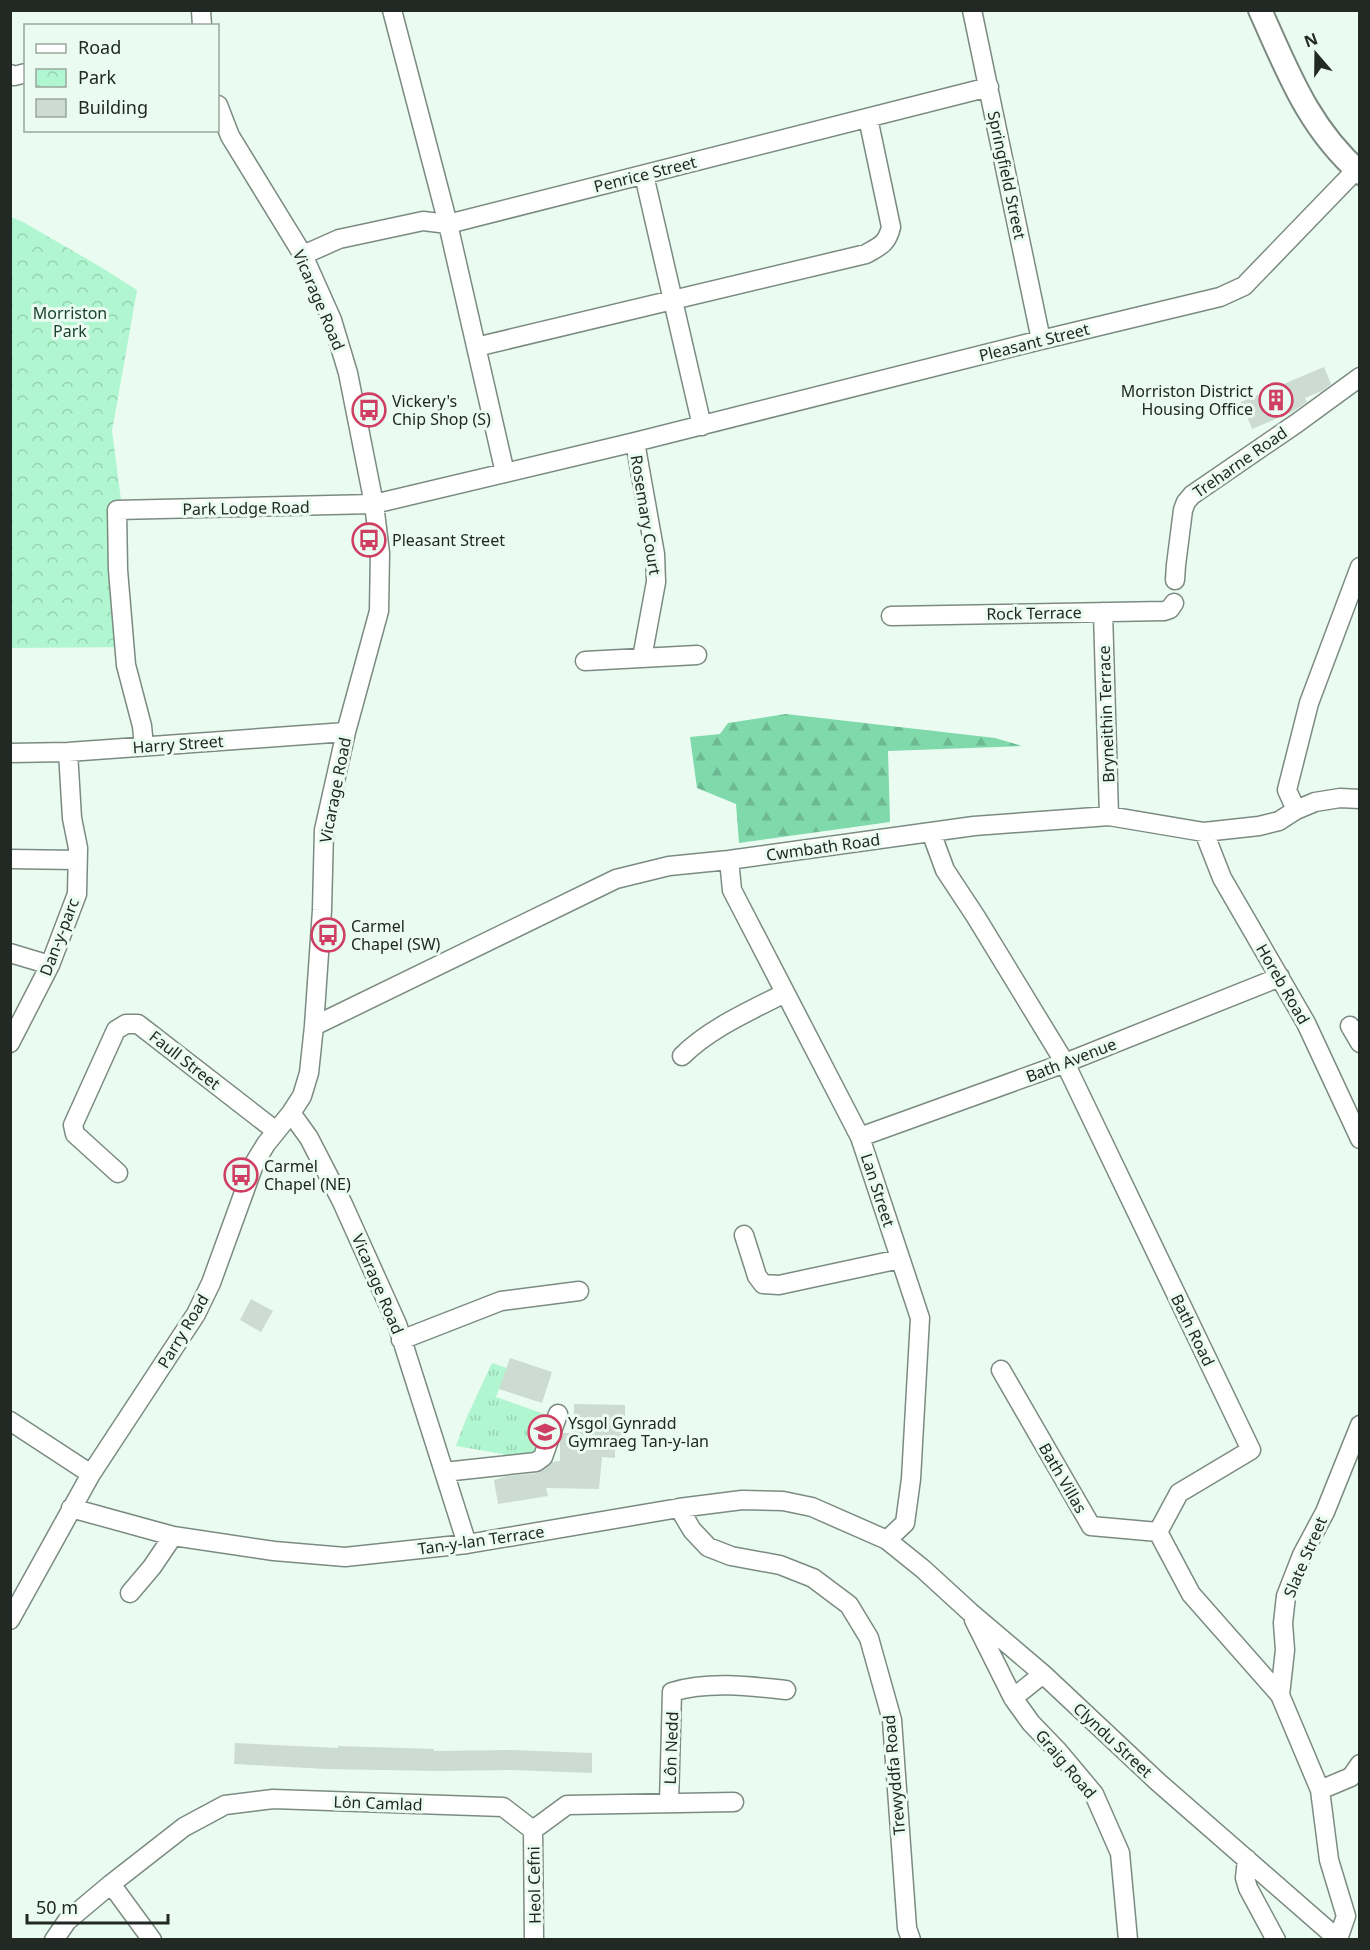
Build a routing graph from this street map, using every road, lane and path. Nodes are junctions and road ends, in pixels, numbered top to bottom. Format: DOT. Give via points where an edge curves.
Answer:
graph roads {
  1 [pos="392,10"];
  2 [pos="972,10"];
  3 [pos="1260,10"];
  4 [pos="989,87"];
  5 [pos="219,108"];
  6 [pos="868,118"];
  7 [pos="1358,172"];
  8 [pos="644,175"];
  9 [pos="448,224"];
  10 [pos="303,255"];
  11 [pos="672,299"];
  12 [pos="1041,339"];
  13 [pos="476,347"];
  14 [pos="1359,376"];
  15 [pos="702,426"];
  16 [pos="635,442"];
  17 [pos="505,473"];
  18 [pos="374,504"];
  19 [pos="1359,567"];
  20 [pos="1175,580"];
  21 [pos="1174,603"];
  22 [pos="1103,612"];
  23 [pos="891,616"];
  24 [pos="696,655"];
  25 [pos="642,658"];
  26 [pos="585,662"];
  27 [pos="346,732"];
  28 [pos="144,746"];
  29 [pos="68,752"];
  30 [pos="10,753"];
  31 [pos="1359,799"];
  32 [pos="1296,810"];
  33 [pos="1109,816"];
  34 [pos="1204,831"];
  35 [pos="931,832"];
  36 [pos="10,859"];
  37 [pos="77,860"];
  38 [pos="729,860"];
  39 [pos="10,953"];
  40 [pos="50,965"];
  41 [pos="1280,977"];
  42 [pos="785,993"];
  43 [pos="314,1026"];
  44 [pos="1350,1026"];
  45 [pos="10,1042"];
  46 [pos="1359,1043"];
  47 [pos="682,1056"];
  48 [pos="1065,1063"];
  49 [pos="291,1113"];
  50 [pos="276,1131"];
  51 [pos="1358,1131"];
  52 [pos="860,1137"];
  53 [pos="117,1173"];
  54 [pos="744,1235"];
  55 [pos="900,1259"];
  56 [pos="579,1291"];
  57 [pos="401,1340"];
  58 [pos="1001,1370"];
  59 [pos="558,1414"];
  60 [pos="10,1421"];
  61 [pos="1359,1425"];
  62 [pos="444,1472"];
  63 [pos="91,1474"];
  64 [pos="71,1508"];
  65 [pos="679,1508"];
  66 [pos="1158,1532"];
  67 [pos="173,1536"];
  68 [pos="887,1540"];
  69 [pos="466,1544"];
  70 [pos="129,1593"];
  71 [pos="970,1612"];
  72 [pos="10,1620"];
  73 [pos="1043,1674"];
  74 [pos="786,1690"];
  75 [pos="1280,1695"];
  76 [pos="1013,1698"];
  77 [pos="1355,1770"];
  78 [pos="1320,1790"];
  79 [pos="734,1802"];
  80 [pos="669,1803"];
  81 [pos="533,1830"];
  82 [pos="1247,1859"];
  83 [pos="111,1884"];
  84 [pos="1338,1939"];
  85 [pos="54,1940"];
  86 [pos="152,1940"];
  87 [pos="534,1940"];
  88 [pos="911,1940"];
  89 [pos="1128,1940"];
  90 [pos="1276,1940"];
  1 -- 9 [label="street"];
  2 -- 4 [label="street, Springfield Street"];
  3 -- 7 [label="main road" via="1303,105 1326,138"];
  4 -- 6 [label="street, Penrice Street"];
  4 -- 12 [label="street, Springfield Street"];
  5 -- 10 [label="street, Vicarage Road" via="230,136"];
  6 -- 8 [label="street, Penrice Street"];
  6 -- 11 [label="street" via="889,213 888,238 866,254"];
  7 -- 12 [label="street, Pleasant Street" via="1244,286 1220,297"];
  8 -- 9 [label="street, Penrice Street"];
  8 -- 11 [label="street"];
  9 -- 10 [label="street, Penrice Street" via="423,221 402,225 339,239"];
  9 -- 13 [label="street"];
  10 -- 18 [label="street, Vicarage Road" via="332,321 348,373"];
  11 -- 13 [label="street"];
  11 -- 15 [label="street"];
  12 -- 15 [label="street, Pleasant Street"];
  13 -- 17 [label="street"];
  14 -- 20 [label="street, Treharne Road" via="1192,495 1183,510"];
  15 -- 16 [label="street, Pleasant Street"];
  16 -- 17 [label="street"];
  16 -- 25 [label="street, Rosemary Court" via="655,554 656,582"];
  17 -- 18 [label="street"];
  18 -- 27 [label="street, Vicarage Road" via="380,553 379,611"];
  18 -- 28 [label="street, Park Lodge Road" via="117,510 126,665"];
  19 -- 32 [label="street" via="1309,703 1287,790"];
  21 -- 22 [label="street, Rock Terrace" via="1164,611"];
  22 -- 23 [label="street, Rock Terrace"];
  22 -- 33 [label="street, Bryneithin Terrace"];
  24 -- 25 [label="street"];
  25 -- 26 [label="street"];
  27 -- 28 [label="street, Harry Street"];
  27 -- 43 [label="street, Vicarage Road" via="324,830"];
  28 -- 29 [label="street, Harry Street"];
  29 -- 30 [label="street, Harry Street"];
  29 -- 37 [label="street, Dan-y-parc"];
  31 -- 32 [label="street, Cwmbath Road" via="1340,798"];
  32 -- 34 [label="street, Cwmbath Road" via="1279,821 1258,826"];
  33 -- 34 [label="street, Cwmbath Road"];
  33 -- 35 [label="street, Cwmbath Road"];
  34 -- 41 [label="street, Horeb Road" via="1222,878"];
  35 -- 38 [label="street, Cwmbath Road"];
  35 -- 48 [label="street, Bath Road" via="945,870"];
  36 -- 37 [label="street"];
  37 -- 40 [label="street, Dan-y-parc" via="76,894"];
  38 -- 42 [label="street, Lan Street" via="732,890"];
  38 -- 43 [label="street, Cwmbath Road" via="669,866 616,879"];
  39 -- 40 [label="street"];
  40 -- 45 [label="street, Dan-y-parc"];
  41 -- 48 [label="street, Bath Avenue"];
  41 -- 51 [label="street, Horeb Road"];
  42 -- 47 [label="street" via="721,1027"];
  42 -- 52 [label="street, Lan Street"];
  43 -- 49 [label="street, Vicarage Road" via="309,1073 302,1096"];
  44 -- 46 [label="street"];
  48 -- 52 [label="street, Bath Avenue"];
  48 -- 66 [label="street, Bath Road" via="1251,1450 1179,1493"];
  49 -- 50 [label="street, Parry Road"];
  49 -- 57 [label="street, Vicarage Road" via="309,1137 342,1202"];
  50 -- 53 [label="street, Faull Street" via="138,1024 126,1024 116,1030 73,1125 75,1134"];
  50 -- 63 [label="street, Parry Road" via="255,1162 211,1283 195,1314"];
  52 -- 55 [label="street, Lan Street"];
  54 -- 55 [label="street" via="763,1284 779,1285"];
  55 -- 68 [label="street, Lan Street" via="920,1318 912,1479 905,1523"];
  56 -- 57 [label="street" via="501,1301"];
  57 -- 62 [label="street, Vicarage Road"];
  58 -- 66 [label="street, Bath Villas" via="1091,1526"];
  59 -- 62 [label="street" via="543,1457 536,1462"];
  60 -- 63 [label="street"];
  61 -- 75 [label="street, Slate Street" via="1286,1596"];
  62 -- 69 [label="street, Vicarage Road"];
  63 -- 64 [label="street, Parry Road"];
  64 -- 67 [label="street, Tan-y-lan Terrace"];
  64 -- 72 [label="street, Parry Road"];
  65 -- 68 [label="street, Tan-y-lan Terrace" via="742,1500 783,1501 812,1507"];
  65 -- 69 [label="street, Tan-y-lan Terrace"];
  65 -- 88 [label="street, Trewyddfa Road" via="708,1547 731,1556 780,1565 813,1578 849,1605 869,1638 892,1720 906,1917"];
  66 -- 75 [label="street" via="1191,1594"];
  67 -- 69 [label="street, Tan-y-lan Terrace" via="345,1557"];
  67 -- 70 [label="street"];
  68 -- 71 [label="street, Clyndu Street"];
  71 -- 73 [label="street, Clyndu Street"];
  71 -- 76 [label="street, Graig Road"];
  73 -- 76 [label="street"];
  73 -- 82 [label="street, Clyndu Street"];
  74 -- 80 [label="street, Lôn Nedd" via="742,1686 672,1692"];
  75 -- 78 [label="street"];
  76 -- 89 [label="street, Graig Road" via="1094,1794 1120,1853"];
  77 -- 78 [label="street"];
  78 -- 84 [label="street" via="1329,1860 1346,1916"];
  79 -- 80 [label="street"];
  80 -- 81 [label="street" via="567,1805"];
  81 -- 83 [label="street, Lôn Camlad" via="503,1807 264,1800 225,1805 184,1827"];
  81 -- 87 [label="street, Heol Cefni"];
  82 -- 84 [label="street, Clyndu Street"];
  82 -- 90 [label="street" via="1248,1888"];
  83 -- 85 [label="street, Lôn Camlad" via="68,1921"];
  83 -- 86 [label="street"];
}
